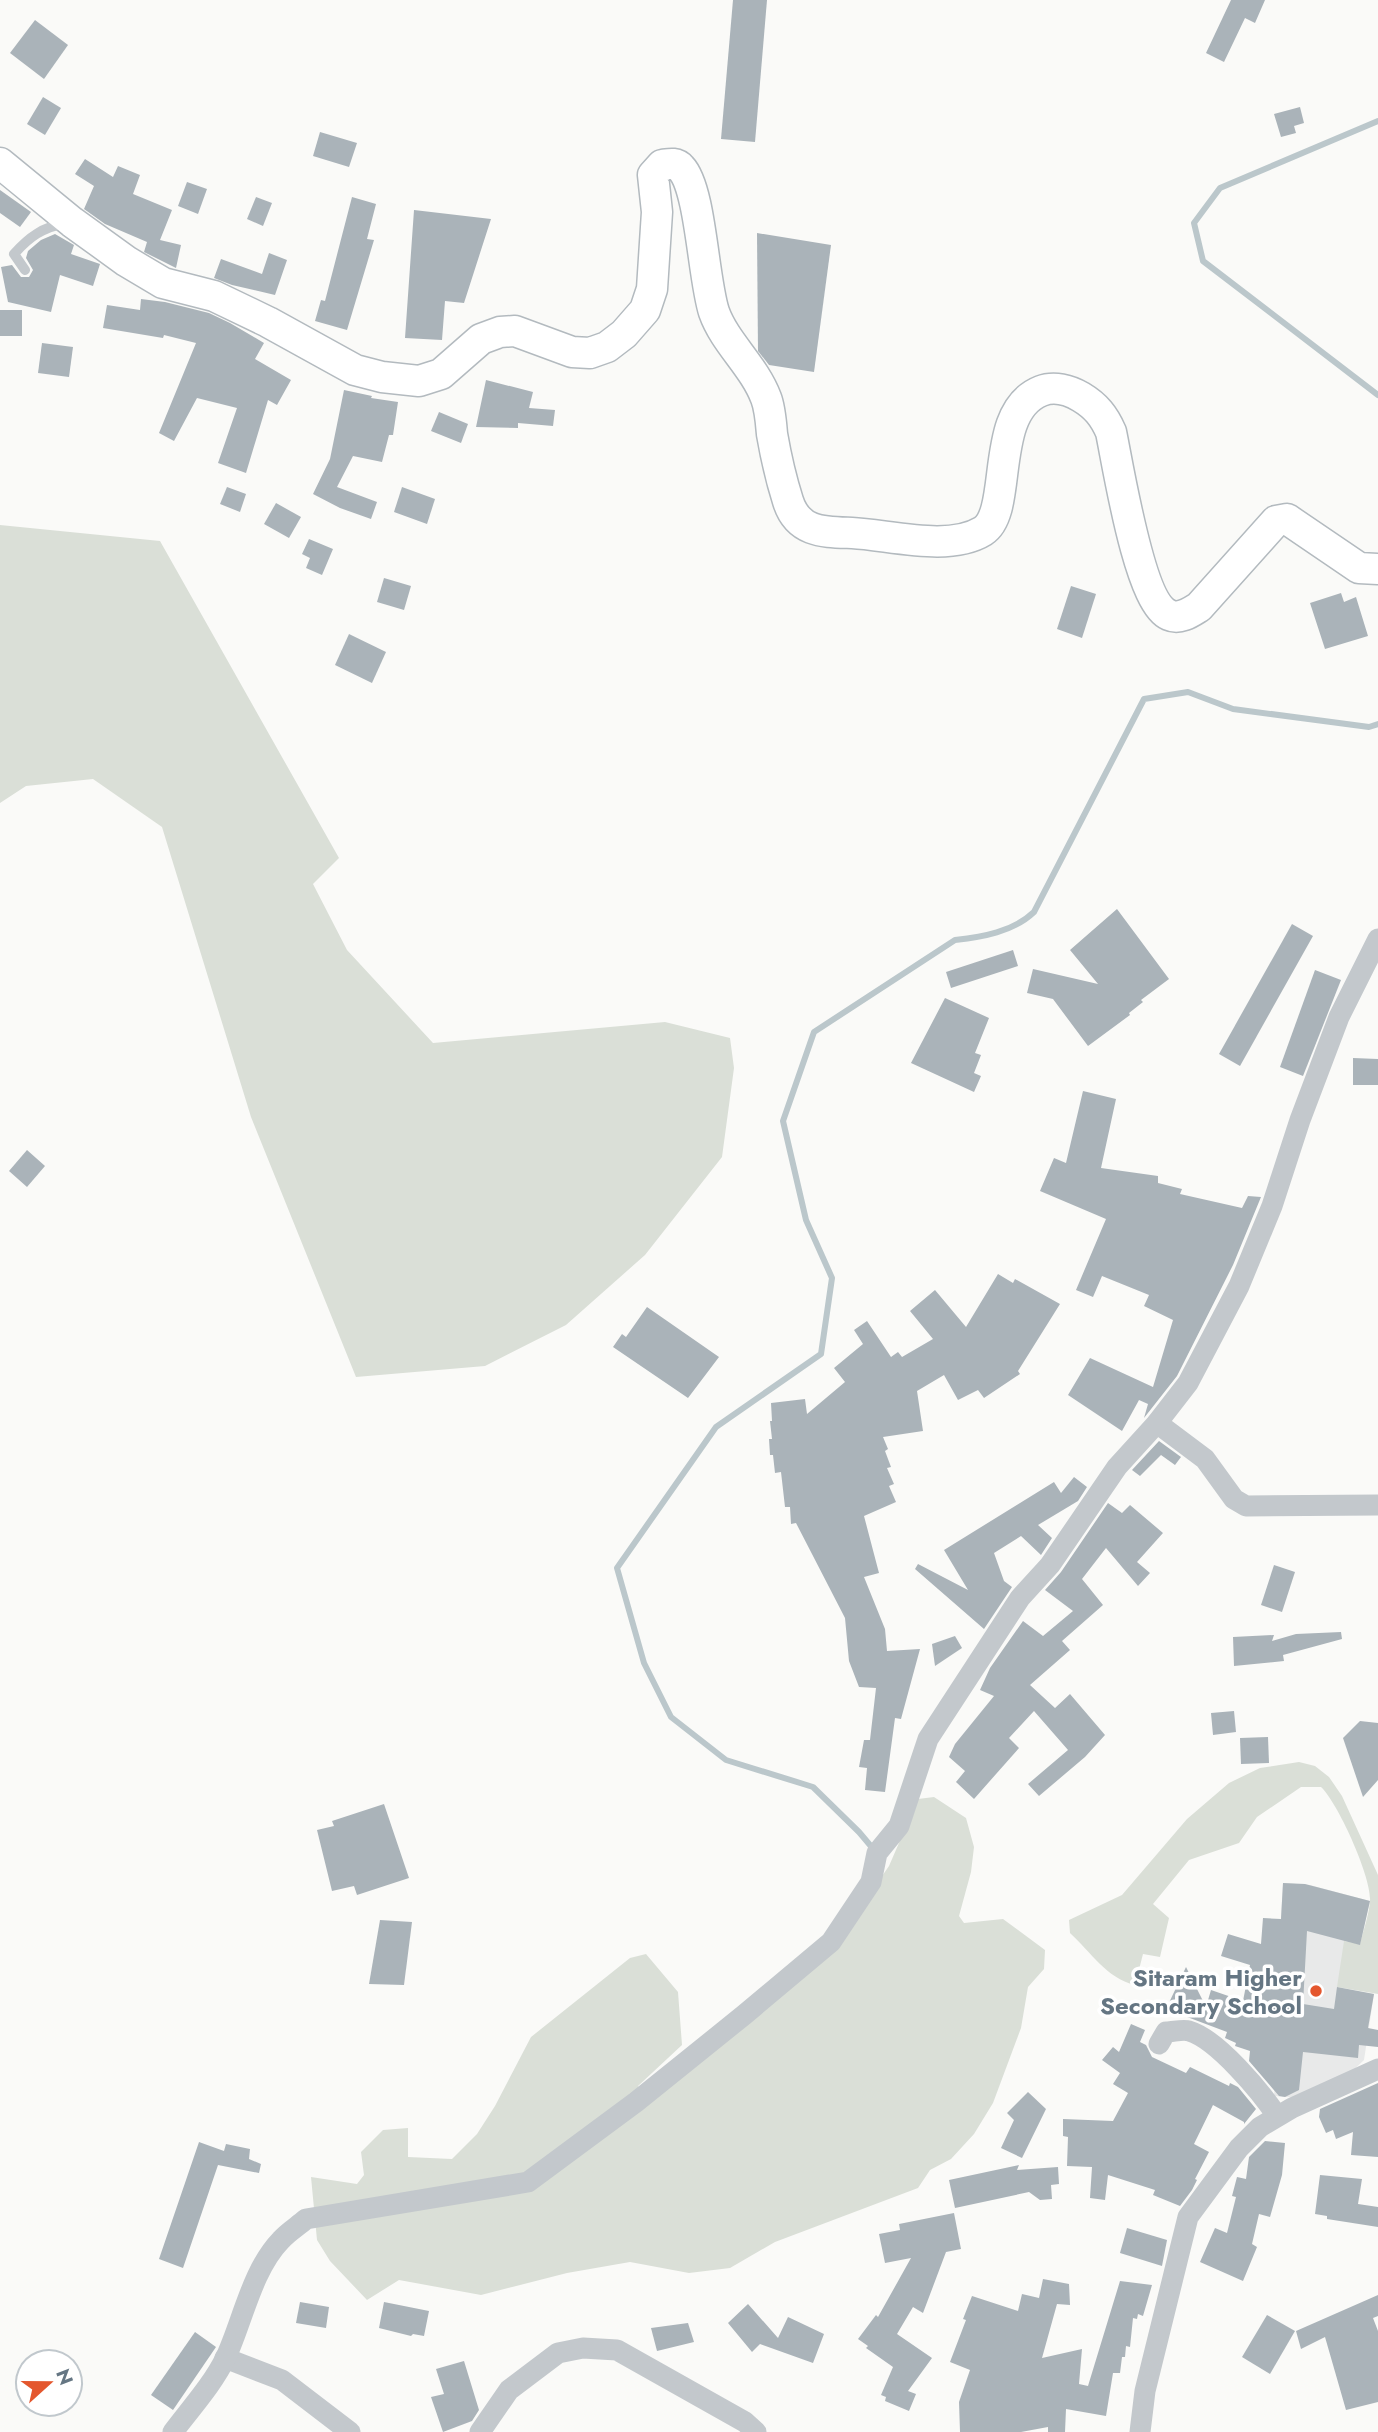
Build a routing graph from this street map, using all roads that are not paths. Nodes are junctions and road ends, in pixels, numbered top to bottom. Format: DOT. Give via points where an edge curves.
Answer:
graph roads {
  1 [pos="0,163"];
  2 [pos="72,222"];
  3 [pos="25,270"];
  4 [pos="1378,569"];
  5 [pos="1378,939"];
  6 [pos="1157,1423"];
  7 [pos="1378,1505"];
  8 [pos="1159,2044"];
  9 [pos="1378,2069"];
  10 [pos="1277,2116"];
  11 [pos="225,2358"];
  12 [pos="173,2432"];
  13 [pos="350,2432"];
  14 [pos="480,2432"];
  15 [pos="756,2432"];
  16 [pos="1140,2432"];
  1 -- 2 [label="street"];
  2 -- 3 [label="lane" via="30,236 14,254"];
  2 -- 4 [label="street" via="163,283 214,296 355,370 419,381 441,374 481,339 500,332 515,331 572,352 590,353 624,334 645,310 652,289 657,212 653,175 662,165 673,164 685,174 695,202 714,311 767,399 779,475 791,512 811,530 929,541 966,538 984,530 994,519 1014,418 1024,400 1052,388 1072,392 1105,417 1133,541 1146,577 1168,615 1178,617 1199,607 1276,521 1287,519 1359,568"];
  5 -- 6 [label="street" via="1339,1017 1239,1286 1188,1383"];
  6 -- 7 [label="street" via="1205,1459 1234,1499 1245,1506"];
  6 -- 11 [label="street" via="1117,1467 1050,1565 1020,1598 929,1739 899,1826 877,1853 871,1882 831,1942 657,2085 527,2182 306,2219 269,2255"];
  8 -- 10 [label="street" via="1166,2032 1188,2031 1207,2042 1261,2092"];
  9 -- 10 [label="street"];
  10 -- 16 [label="street" via="1238,2147 1188,2217 1145,2391"];
  11 -- 12 [label="street"];
  11 -- 13 [label="street" via="282,2380"];
  14 -- 15 [label="street" via="509,2390 558,2353 583,2348 617,2350"];
}
